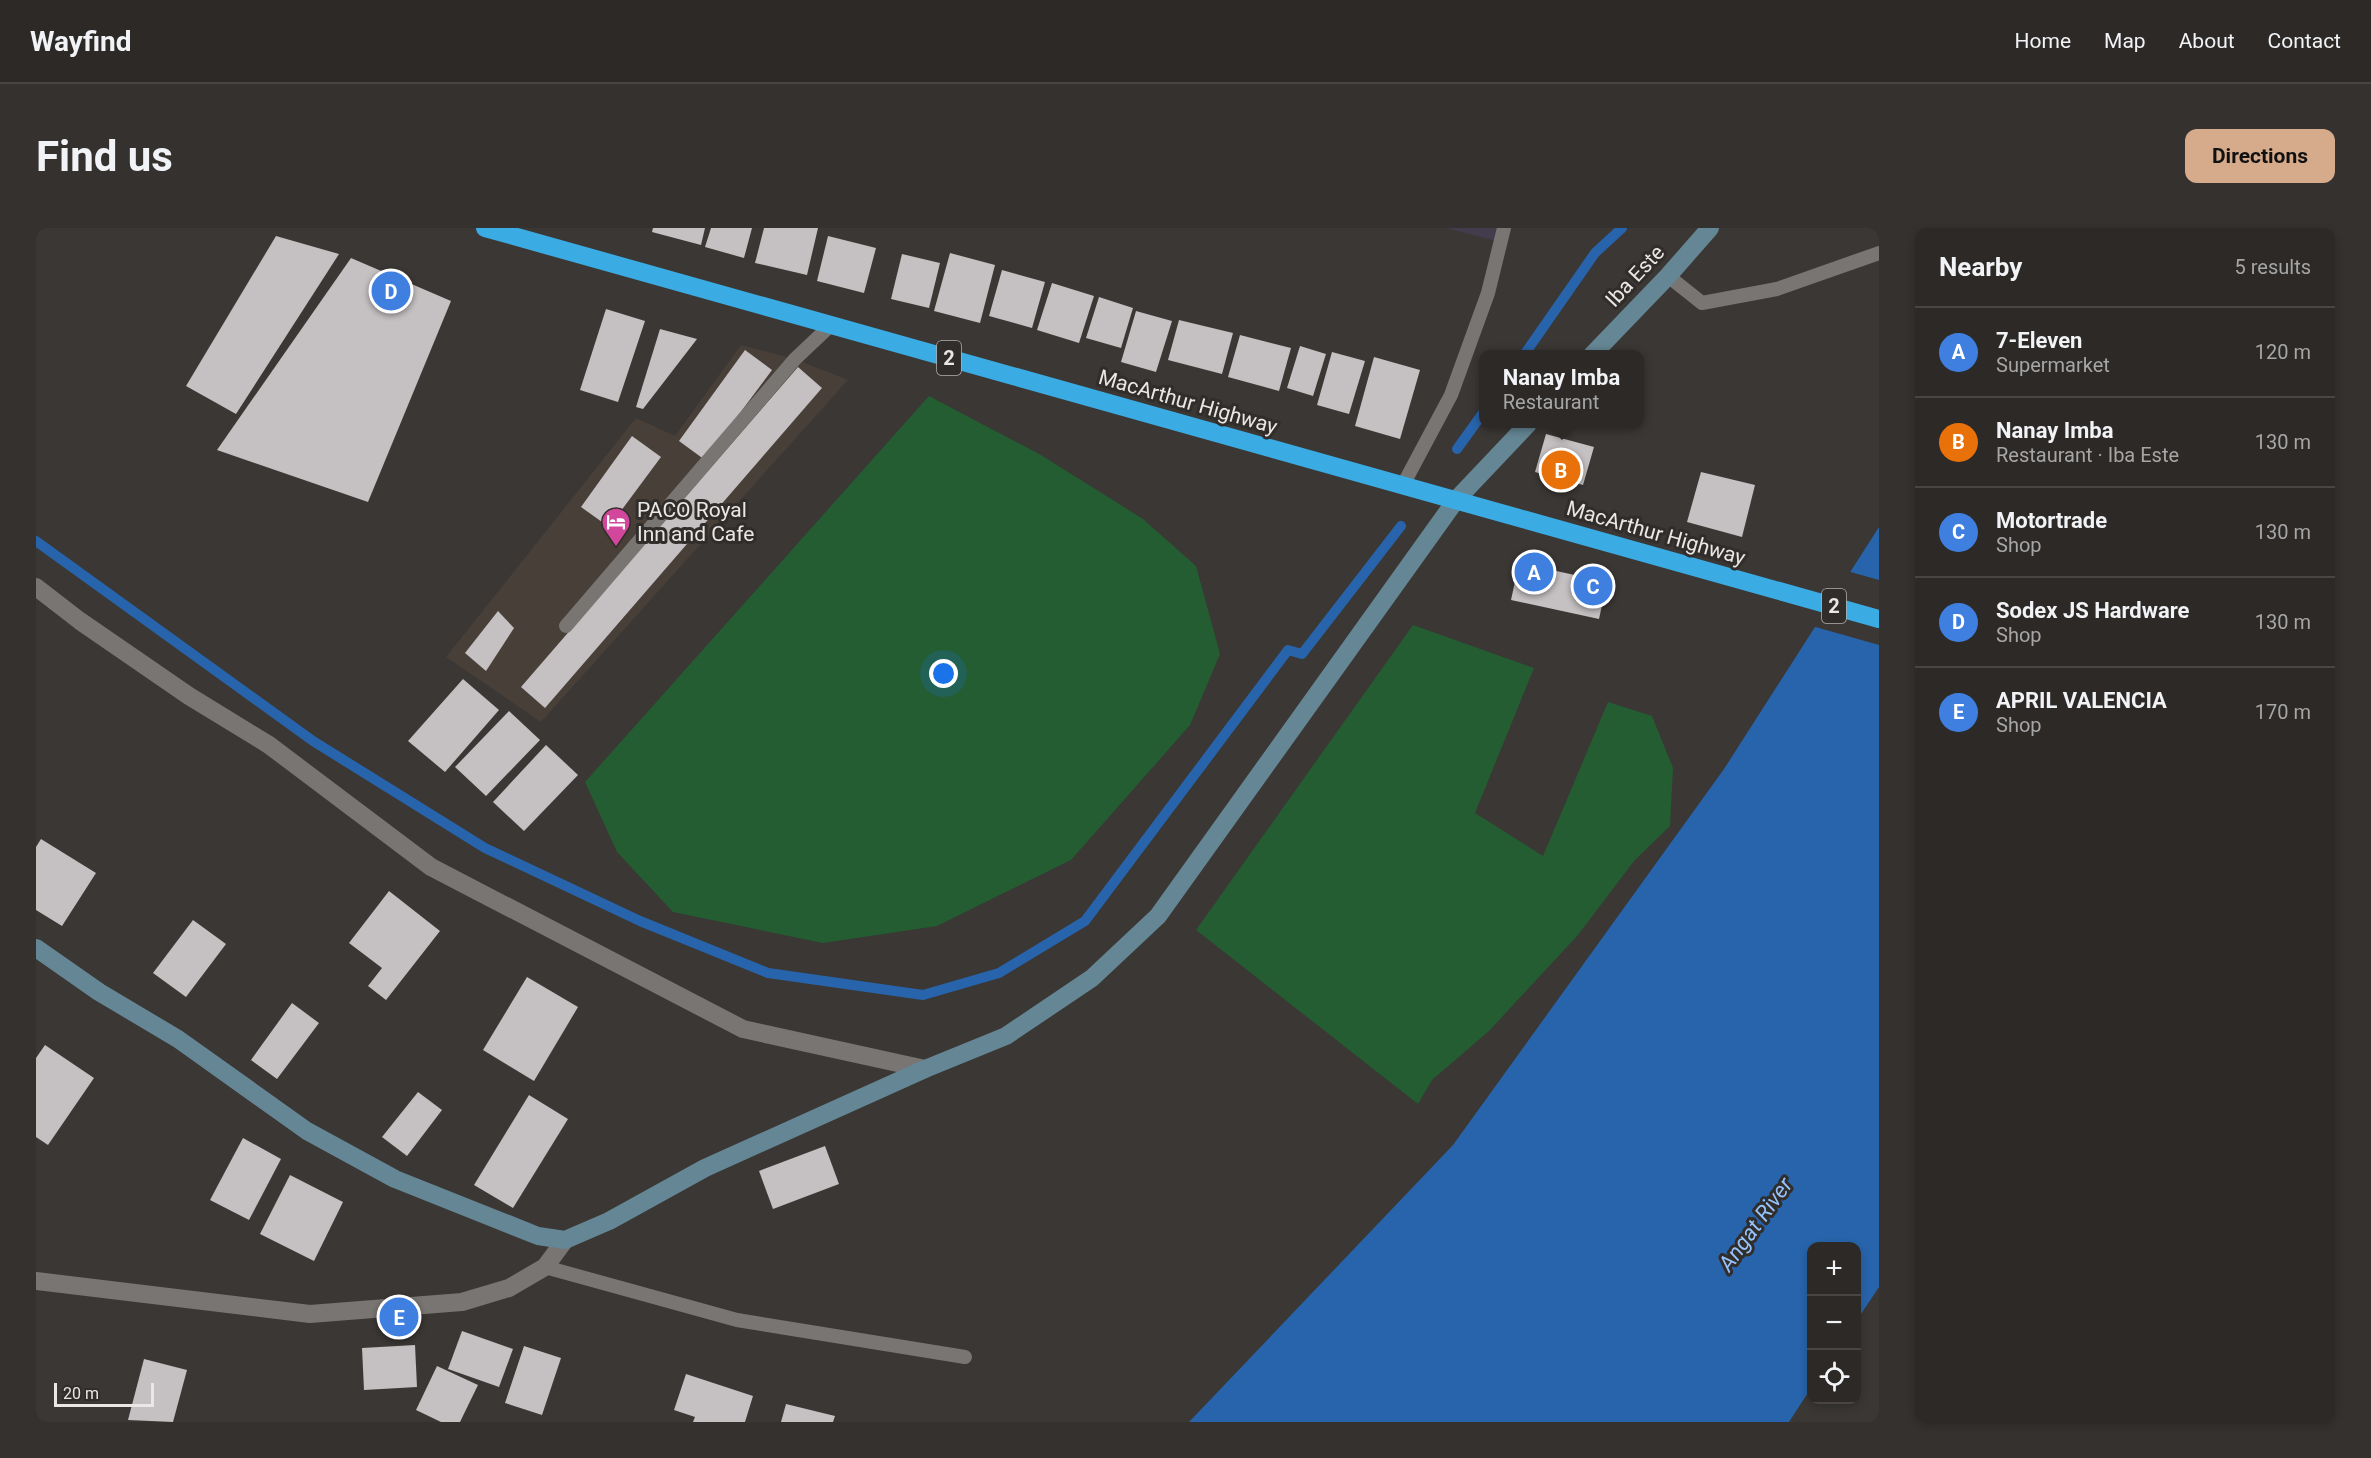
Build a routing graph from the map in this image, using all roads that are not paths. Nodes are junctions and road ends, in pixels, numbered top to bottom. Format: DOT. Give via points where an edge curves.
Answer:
graph roads {
  1 [pos="1504,228"];
  2 [pos="1710,228"];
  3 [pos="496,230"];
  4 [pos="1879,254"];
  5 [pos="1668,276"];
  6 [pos="831,325"];
  7 [pos="1596,350"];
  8 [pos="1523,428"];
  9 [pos="1402,485"];
  10 [pos="1456,500"];
  11 [pos="36,586"];
  12 [pos="1879,619"];
  13 [pos="566,626"];
  14 [pos="36,948"];
  15 [pos="925,1069"];
  16 [pos="565,1240"];
  17 [pos="545,1267"];
  18 [pos="36,1281"];
  19 [pos="965,1357"];
  1 -- 9 [label="lane" via="1488,293 1451,395"];
  2 -- 5 [label="street, Iba Este"];
  3 -- 6 [label="highway, MacArthur Highway / 2"];
  4 -- 5 [label="lane" via="1777,289 1702,303"];
  5 -- 7 [label="street, Iba Este"];
  6 -- 9 [label="highway, MacArthur Highway / 2"];
  6 -- 13 [label="lane" via="795,359"];
  8 -- 10 [label="street"];
  9 -- 10 [label="highway, MacArthur Highway / 2"];
  10 -- 12 [label="highway, MacArthur Highway / 2"];
  10 -- 15 [label="street" via="1158,916 1092,978 1006,1036"];
  11 -- 15 [label="street" via="189,696 269,745 431,867 743,1029"];
  14 -- 16 [label="street" via="99,992 178,1039 307,1131 395,1179 538,1236"];
  15 -- 16 [label="street" via="705,1168 609,1221"];
  16 -- 17 [label="street"];
  17 -- 18 [label="street" via="508,1287 462,1302 310,1314"];
  17 -- 19 [label="lane" via="738,1320"];
}
